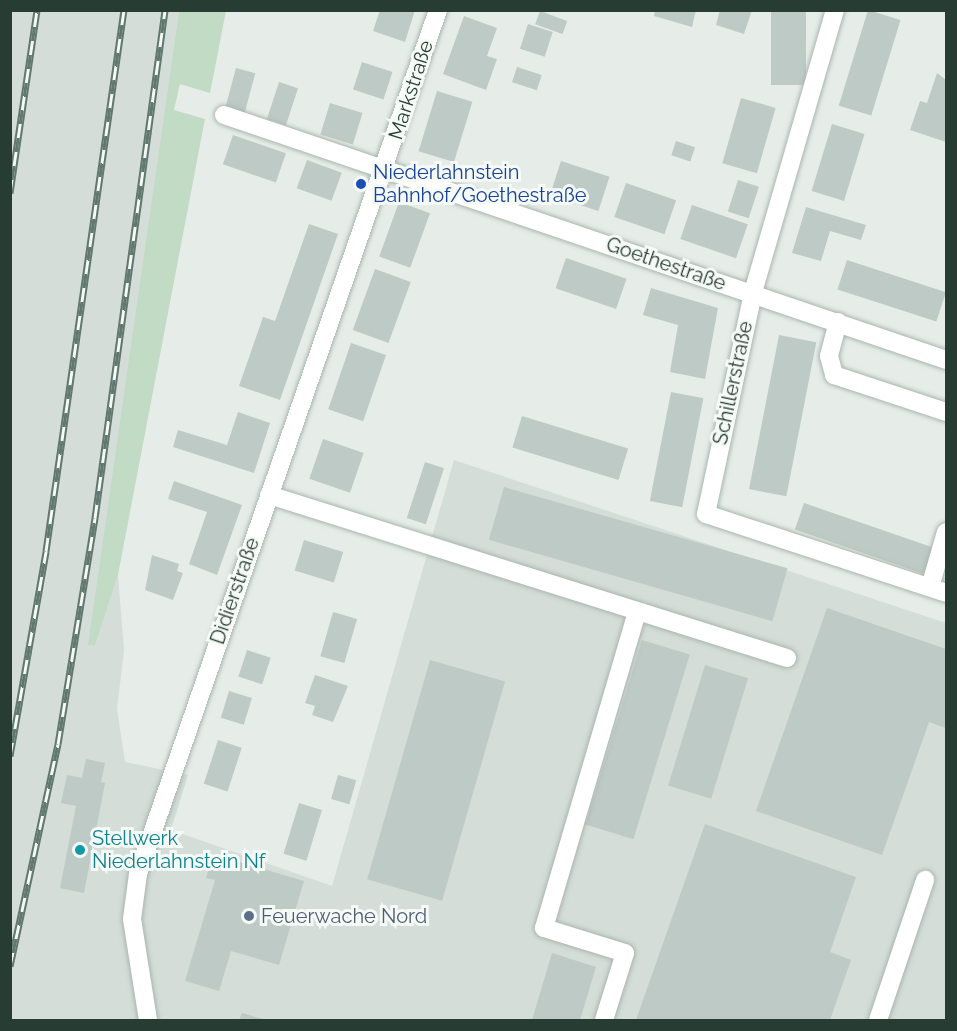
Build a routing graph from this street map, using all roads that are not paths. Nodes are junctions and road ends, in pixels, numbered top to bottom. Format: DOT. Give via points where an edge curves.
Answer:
graph roads {
  1 [pos="438,10"];
  2 [pos="836,10"];
  3 [pos="224,115"];
  4 [pos="384,170"];
  5 [pos="753,293"];
  6 [pos="838,322"];
  7 [pos="946,360"];
  8 [pos="946,412"];
  9 [pos="269,495"];
  10 [pos="946,532"];
  11 [pos="938,590"];
  12 [pos="637,612"];
  13 [pos="787,658"];
  14 [pos="925,880"];
  15 [pos="148,1020"];
  16 [pos="604,1020"];
  17 [pos="878,1020"];
  1 -- 4 [label="street, Markstraße"];
  2 -- 5 [label="street, Schillerstraße"];
  3 -- 4 [label="street, Goethestraße"];
  4 -- 5 [label="street, Goethestraße"];
  4 -- 9 [label="street, Didierstraße"];
  5 -- 6 [label="street, Goethestraße"];
  5 -- 11 [label="street, Schillerstraße" via="706,514"];
  6 -- 7 [label="street, Goethestraße"];
  6 -- 8 [label="street" via="829,356 834,375"];
  9 -- 12 [label="street"];
  9 -- 15 [label="street, Didierstraße" via="138,874 132,919"];
  10 -- 11 [label="street"];
  12 -- 13 [label="street"];
  12 -- 16 [label="street" via="544,928 625,953"];
  14 -- 17 [label="street"];
}
